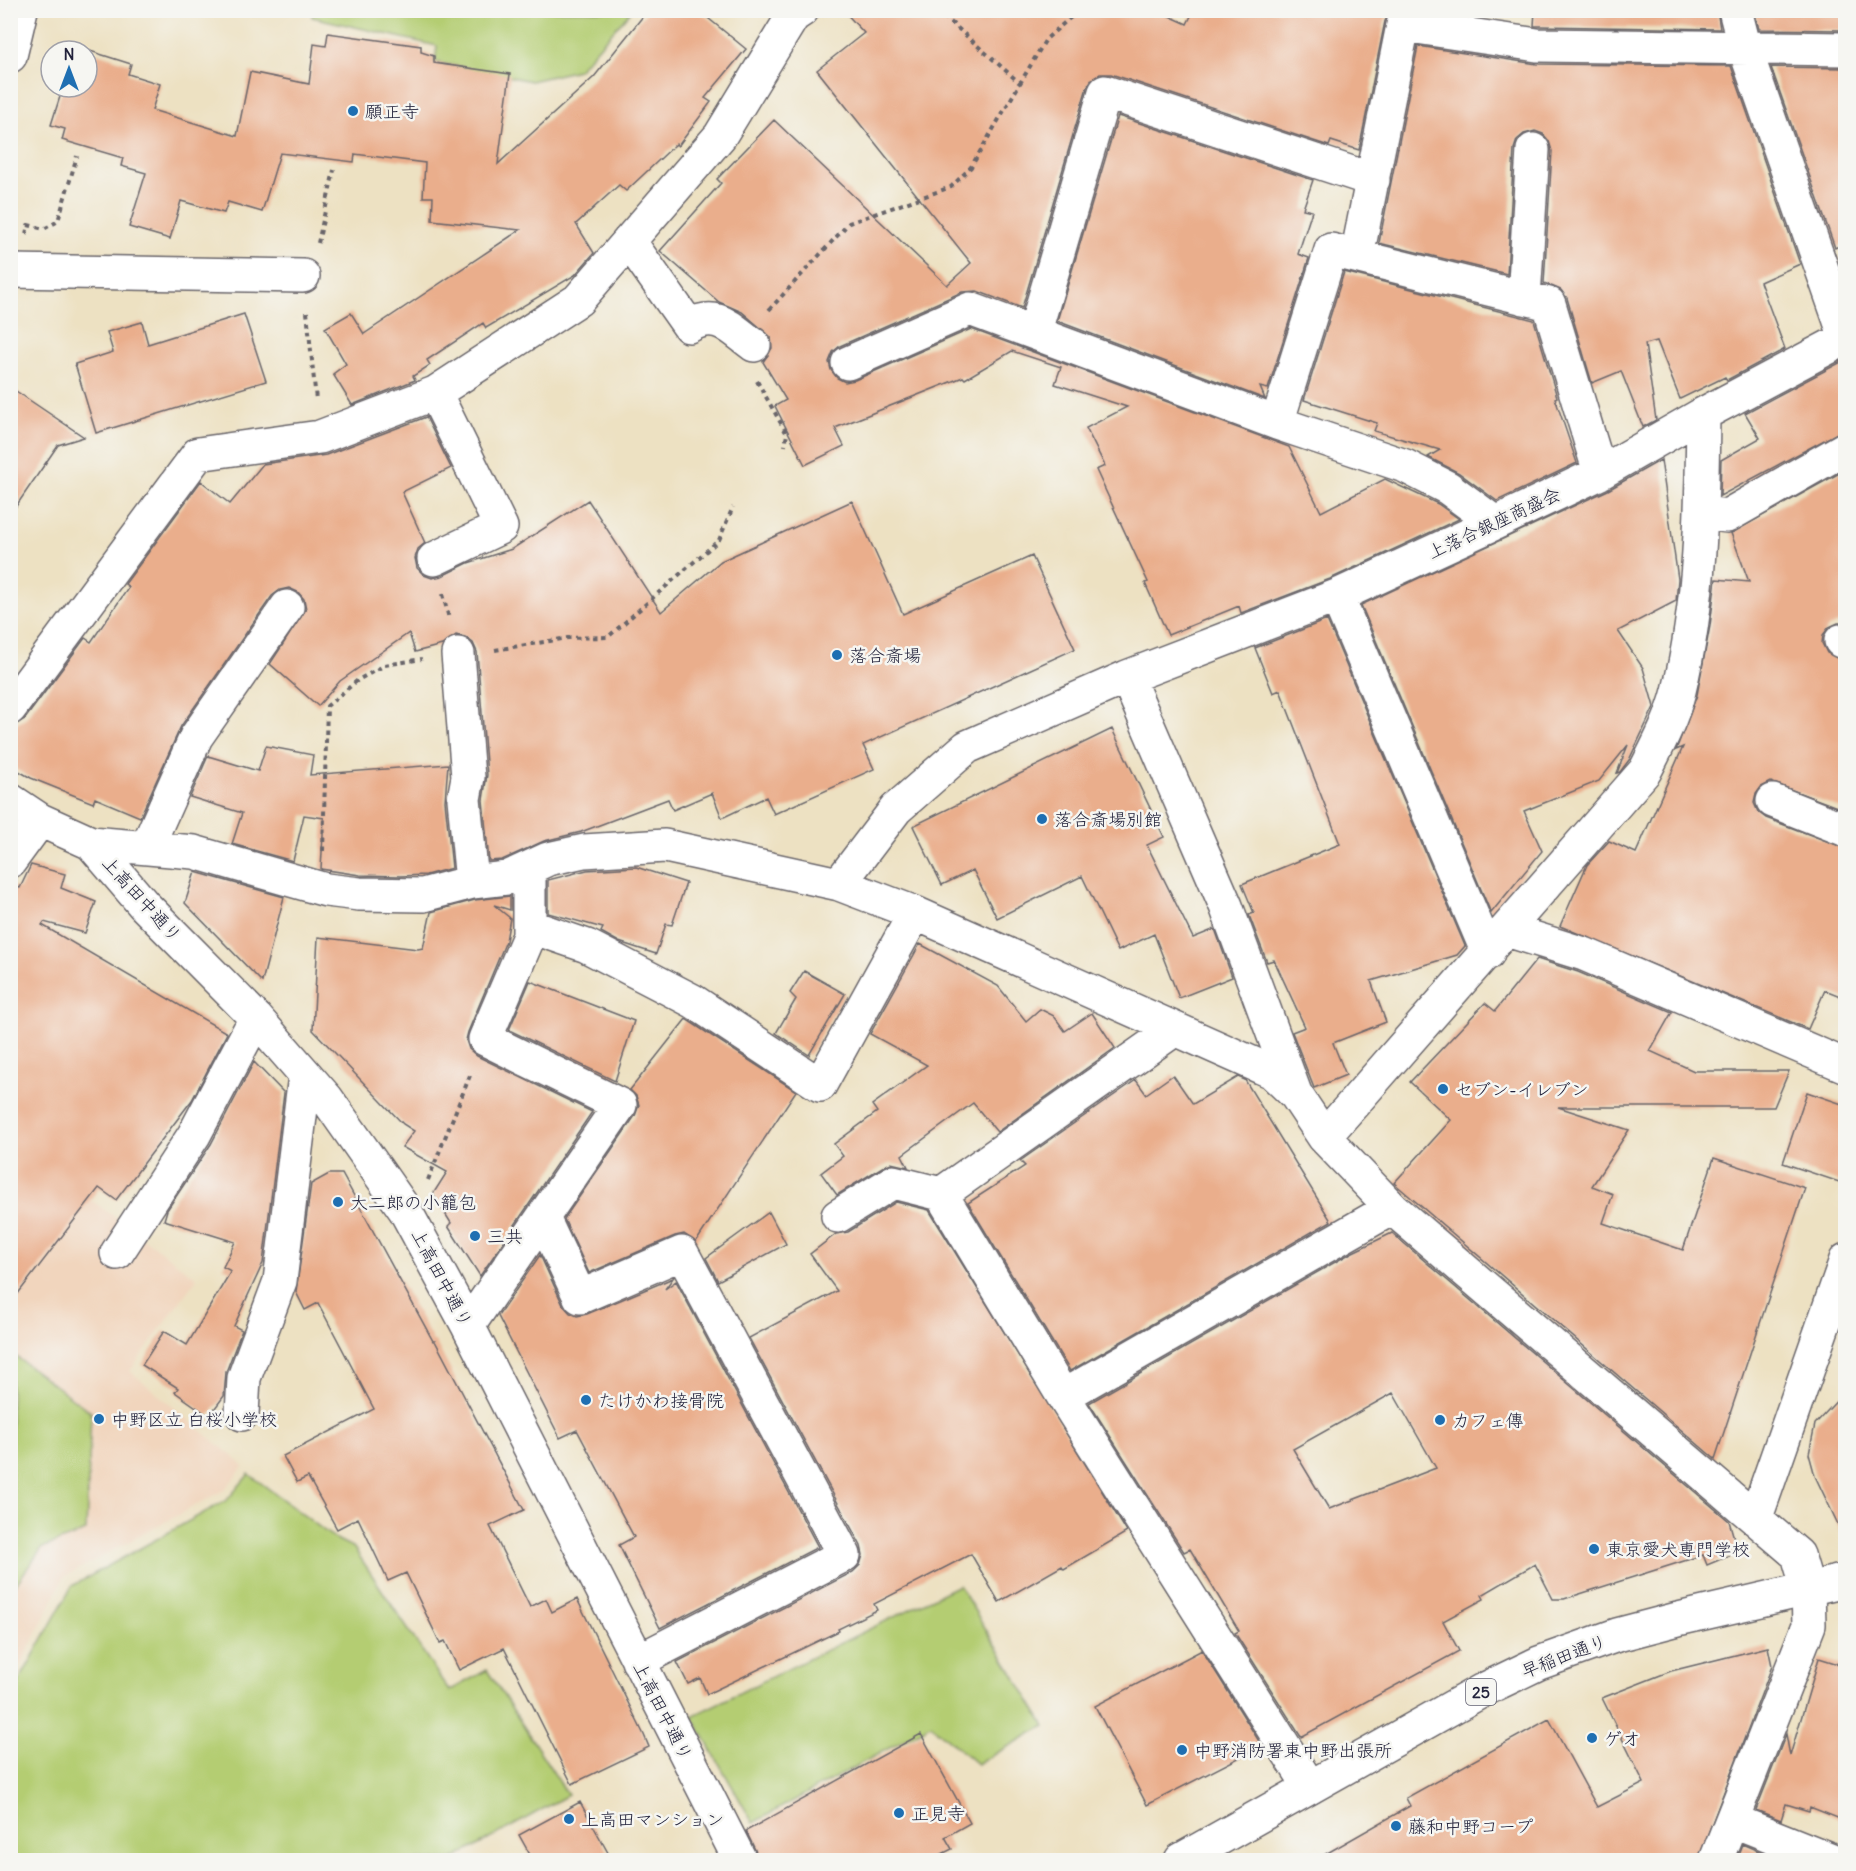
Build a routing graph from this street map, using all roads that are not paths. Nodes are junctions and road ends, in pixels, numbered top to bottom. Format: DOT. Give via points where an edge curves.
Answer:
graph roads {
  1 [pos="21,10"];
  2 [pos="802,10"];
  3 [pos="1735,10"];
  4 [pos="1419,18"];
  5 [pos="1745,49"];
  6 [pos="1845,49"];
  7 [pos="10,56"];
  8 [pos="1533,150"];
  9 [pos="1372,180"];
  10 [pos="629,241"];
  11 [pos="1357,256"];
  12 [pos="17,257"];
  13 [pos="303,276"];
  14 [pos="1524,298"];
  15 [pos="1035,331"];
  16 [pos="1845,338"];
  17 [pos="754,345"];
  18 [pos="848,363"];
  19 [pos="435,393"];
  20 [pos="1703,414"];
  21 [pos="1276,423"];
  22 [pos="1845,448"];
  23 [pos="1600,473"];
  24 [pos="1702,513"];
  25 [pos="1495,523"];
  26 [pos="434,559"];
  27 [pos="1337,596"];
  28 [pos="287,607"];
  29 [pos="458,654"];
  30 [pos="1127,677"];
  31 [pos="10,708"];
  32 [pos="10,800"];
  33 [pos="1773,801"];
  34 [pos="40,820"];
  35 [pos="1845,830"];
  36 [pos="92,843"];
  37 [pos="147,847"];
  38 [pos="10,861"];
  39 [pos="529,868"];
  40 [pos="472,882"];
  41 [pos="839,884"];
  42 [pos="915,913"];
  43 [pos="529,926"];
  44 [pos="1497,942"];
  45 [pos="256,1018"];
  46 [pos="1175,1029"];
  47 [pos="1845,1066"];
  48 [pos="305,1075"];
  49 [pos="1296,1095"];
  50 [pos="1324,1137"];
  51 [pos="941,1194"];
  52 [pos="1392,1208"];
  53 [pos="838,1216"];
  54 [pos="543,1218"];
  55 [pos="117,1253"];
  56 [pos="1845,1260"];
  57 [pos="468,1326"];
  58 [pos="1063,1396"];
  59 [pos="242,1414"];
  60 [pos="1756,1518"];
  61 [pos="1845,1580"];
  62 [pos="1808,1589"];
  63 [pos="638,1661"];
  64 [pos="1310,1788"];
  65 [pos="1734,1821"];
  66 [pos="740,1860"];
  67 [pos="1181,1860"];
  68 [pos="1716,1860"];
  69 [pos="1832,1860"];
  1 -- 7 [label="street"];
  2 -- 10 [label="street" via="793,16 720,136"];
  3 -- 5 [label="street"];
  4 -- 5 [label="street" via="1537,45"];
  4 -- 9 [label="street" via="1403,25"];
  5 -- 6 [label="street"];
  5 -- 16 [label="street"];
  8 -- 14 [label="street"];
  9 -- 11 [label="street"];
  9 -- 15 [label="street" via="1105,92"];
  10 -- 17 [label="street" via="689,326 702,318 712,318"];
  10 -- 19 [label="street" via="578,300"];
  11 -- 14 [label="street"];
  11 -- 21 [label="street" via="1331,250"];
  12 -- 13 [label="street"];
  14 -- 23 [label="street" via="1549,304"];
  15 -- 18 [label="street" via="970,309"];
  15 -- 21 [label="street"];
  16 -- 20 [label="street, 上落合銀座商盛会"];
  19 -- 26 [label="street" via="501,527"];
  19 -- 31 [label="street" via="320,437 198,454"];
  20 -- 23 [label="street, 上落合銀座商盛会"];
  20 -- 24 [label="street"];
  21 -- 25 [label="street" via="1405,466 1448,488"];
  22 -- 24 [label="street" via="1727,516"];
  23 -- 25 [label="street, 上落合銀座商盛会"];
  24 -- 44 [label="street" via="1692,619 1679,692 1665,732 1645,771"];
  25 -- 27 [label="street, 上落合銀座商盛会"];
  27 -- 30 [label="street, 上落合銀座商盛会"];
  27 -- 44 [label="street"];
  28 -- 37 [label="street" via="196,737"];
  29 -- 40 [label="street"];
  30 -- 41 [label="street, 上落合銀座商盛会" via="967,747 896,809"];
  30 -- 49 [label="street" via="1226,906"];
  32 -- 34 [label="street, 上高田中通り"];
  33 -- 35 [label="street"];
  34 -- 36 [label="street, 上高田中通り"];
  34 -- 38 [label="street"];
  36 -- 37 [label="street"];
  36 -- 45 [label="street, 上高田中通り" via="144,905"];
  37 -- 40 [label="street" via="195,852 348,893 423,895"];
  39 -- 40 [label="street" via="507,878"];
  39 -- 41 [label="street" via="584,851 665,846"];
  39 -- 43 [label="street"];
  41 -- 42 [label="street"];
  42 -- 43 [label="street" via="820,1085 693,1001 587,946"];
  42 -- 46 [label="street"];
  43 -- 54 [label="street" via="529,936 485,1039 620,1104"];
  44 -- 47 [label="street" via="1584,954"];
  44 -- 50 [label="street"];
  45 -- 48 [label="street, 上高田中通り"];
  45 -- 55 [label="street" via="195,1135"];
  46 -- 49 [label="street" via="1272,1072"];
  46 -- 51 [label="street"];
  48 -- 57 [label="street, 上高田中通り" via="327,1099 405,1210"];
  48 -- 59 [label="street" via="280,1281 244,1378"];
  49 -- 50 [label="street"];
  50 -- 52 [label="street"];
  51 -- 53 [label="street" via="893,1182"];
  51 -- 58 [label="street"];
  52 -- 58 [label="street"];
  52 -- 60 [label="street"];
  54 -- 57 [label="street"];
  54 -- 63 [label="street" via="580,1297 682,1253 844,1555"];
  56 -- 60 [label="street"];
  57 -- 63 [label="street, 上高田中通り"];
  58 -- 64 [label="street"];
  60 -- 62 [label="street" via="1798,1555"];
  61 -- 62 [label="street, 早稲田通り / 25"];
  62 -- 64 [label="street, 早稲田通り / 25" via="1617,1635 1539,1663 1483,1690"];
  62 -- 65 [label="street" via="1809,1625"];
  63 -- 66 [label="street, 上高田中通り"];
  64 -- 67 [label="street, 早稲田通り / 25"];
  65 -- 68 [label="street"];
  65 -- 69 [label="street"];
}
